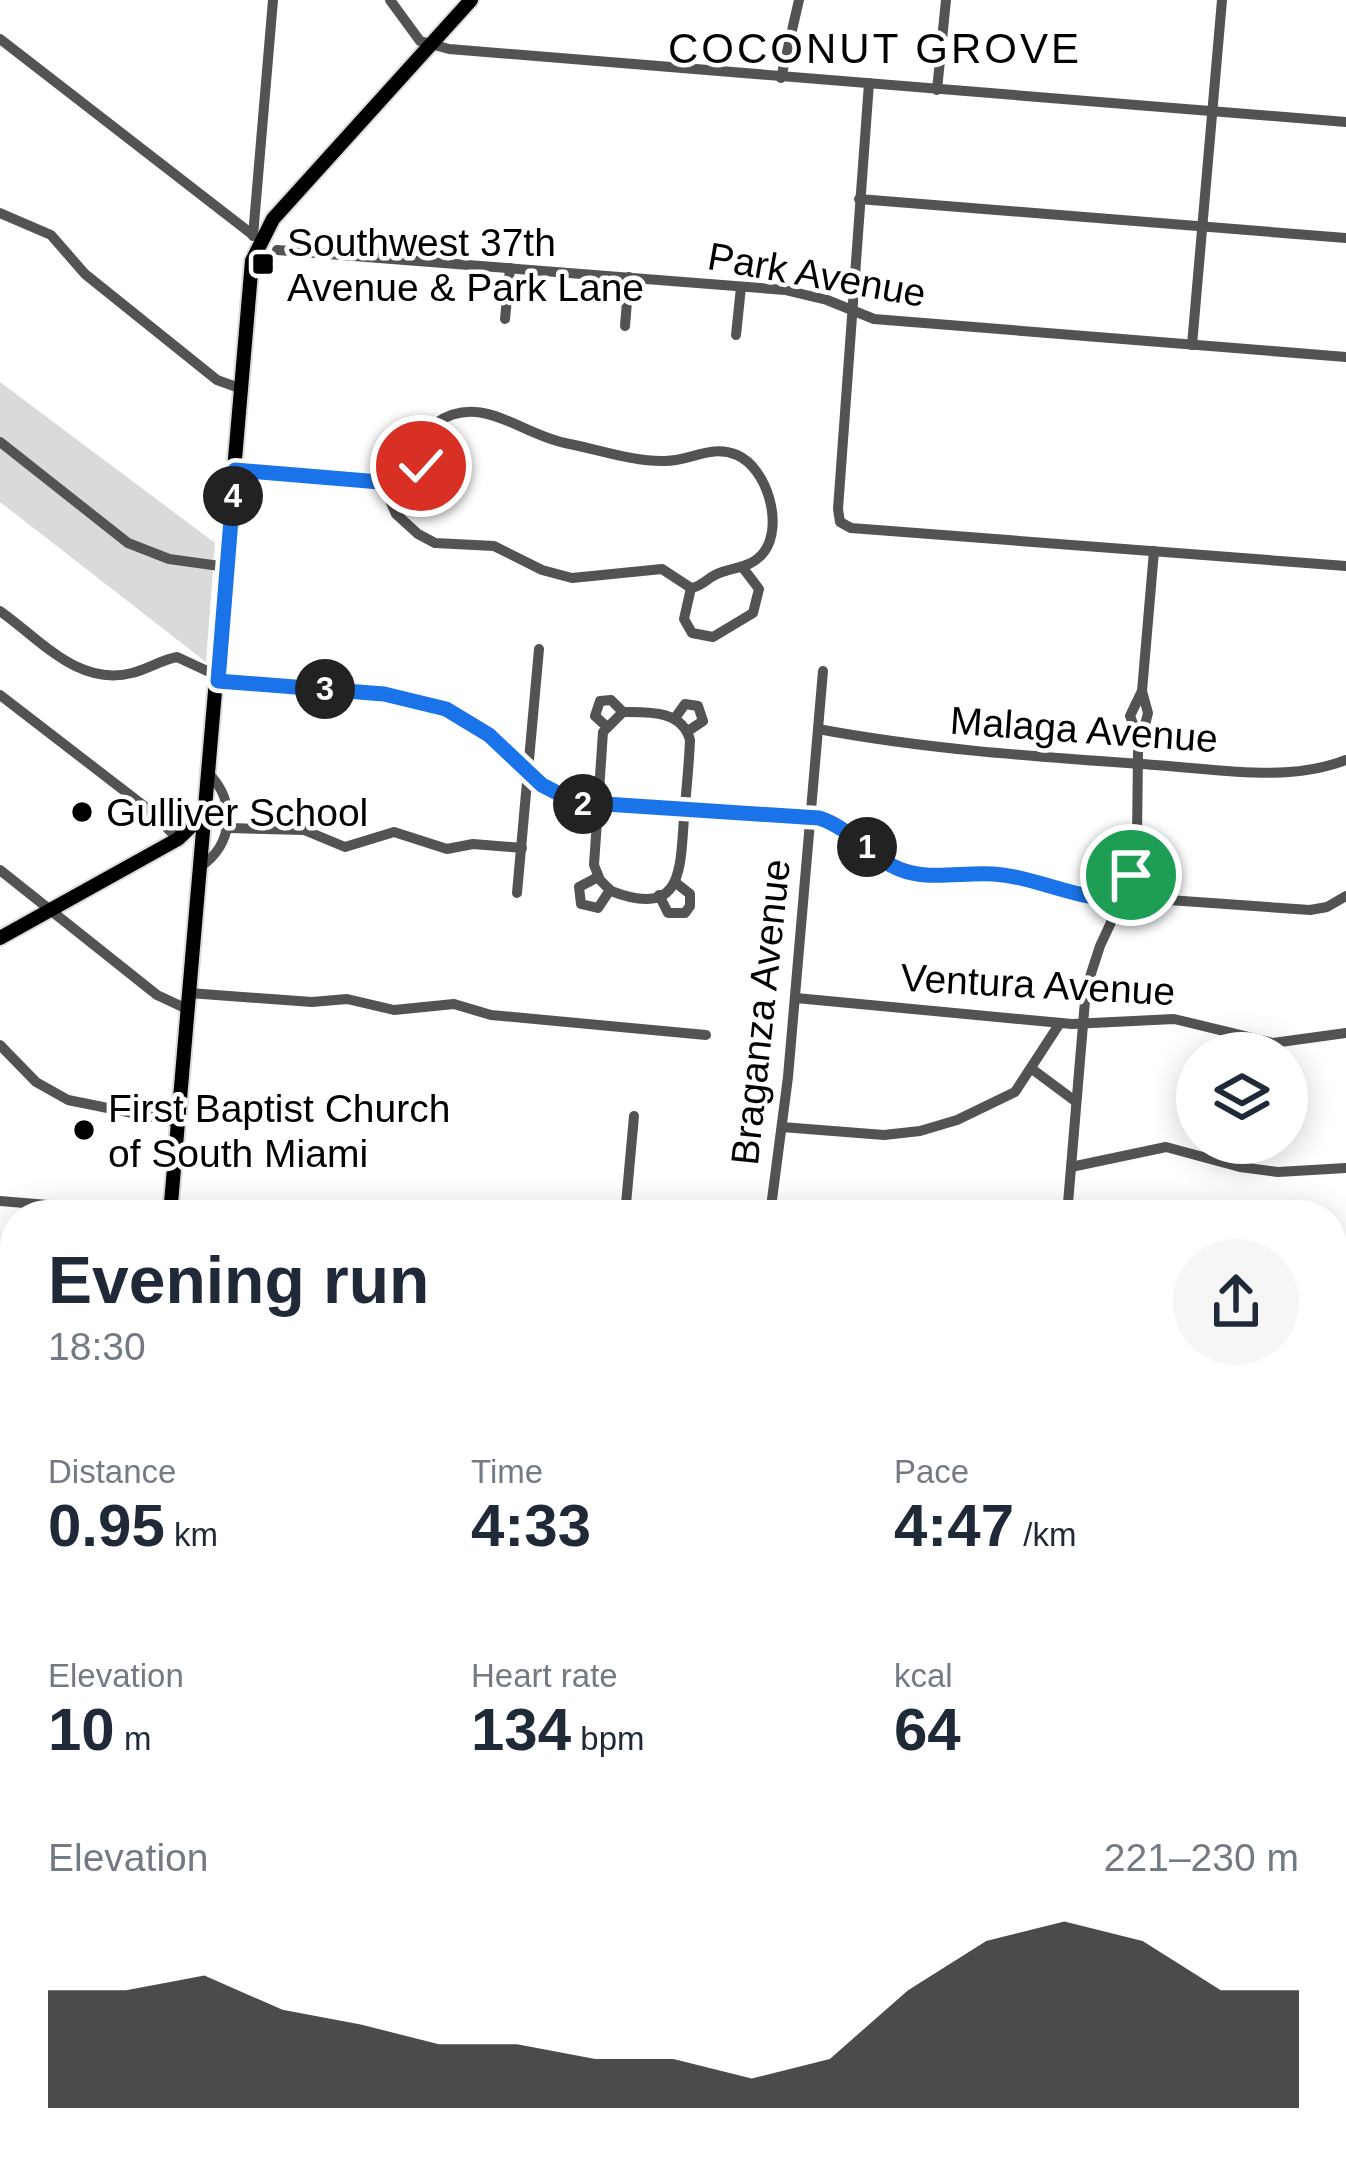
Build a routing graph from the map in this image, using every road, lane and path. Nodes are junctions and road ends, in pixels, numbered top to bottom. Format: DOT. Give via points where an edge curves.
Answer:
graph roads {
  1 [pos="273,0"];
  2 [pos="389,0"];
  3 [pos="471,0"];
  4 [pos="799,0"];
  5 [pos="946,0"];
  6 [pos="1222,0"];
  7 [pos="1,43"];
  8 [pos="429,45"];
  9 [pos="782,78"];
  10 [pos="869,83"];
  11 [pos="937,89"];
  12 [pos="1212,111"];
  13 [pos="1346,122"];
  14 [pos="860,199"];
  15 [pos="0,213"];
  16 [pos="1202,226"];
  17 [pos="253,235"];
  18 [pos="1346,238"];
  19 [pos="277,250"];
  20 [pos="252,260"];
  21 [pos="510,268"];
  22 [pos="629,277"];
  23 [pos="741,286"];
  24 [pos="851,311"];
  25 [pos="505,319"];
  26 [pos="626,326"];
  27 [pos="736,335"];
  28 [pos="1192,345"];
  29 [pos="1346,357"];
  30 [pos="242,389"];
  31 [pos="0,442"];
  32 [pos="235,470"];
  33 [pos="382,482"];
  34 [pos="1154,551"];
  35 [pos="1346,566"];
  36 [pos="227,567"];
  37 [pos="743,568"];
  38 [pos="691,588"];
  39 [pos="0,611"];
  40 [pos="539,649"];
  41 [pos="824,671"];
  42 [pos="218,678"];
  43 [pos="0,695"];
  44 [pos="623,712"];
  45 [pos="675,718"];
  46 [pos="606,726"];
  47 [pos="818,729"];
  48 [pos="688,731"];
  49 [pos="1346,760"];
  50 [pos="1138,764"];
  51 [pos="528,773"];
  52 [pos="209,774"];
  53 [pos="599,805"];
  54 [pos="684,810"];
  55 [pos="206,813"];
  56 [pos="810,818"];
  57 [pos="227,828"];
  58 [pos="179,838"];
  59 [pos="522,848"];
  60 [pos="201,860"];
  61 [pos="0,870"];
  62 [pos="598,877"];
  63 [pos="676,883"];
  64 [pos="610,890"];
  65 [pos="518,893"];
  66 [pos="659,895"];
  67 [pos="1346,896"];
  68 [pos="1122,899"];
  69 [pos="50,910"];
  70 [pos="0,938"];
  71 [pos="796,998"];
  72 [pos="188,1001"];
  73 [pos="1060,1023"];
  74 [pos="1082,1024"];
  75 [pos="1346,1033"];
  76 [pos="706,1035"];
  77 [pos="0,1046"];
  78 [pos="1033,1069"];
  79 [pos="1075,1101"];
  80 [pos="634,1116"];
  81 [pos="177,1122"];
  82 [pos="782,1127"];
  83 [pos="1071,1167"];
  84 [pos="1346,1168"];
  85 [pos="170,1200"];
  86 [pos="626,1200"];
  87 [pos="772,1200"];
  88 [pos="1068,1200"];
  1 -- 17 [label="street"];
  2 -- 8 [label="street"];
  3 -- 8 [label="main road"];
  4 -- 9 [label="street"];
  5 -- 11 [label="street"];
  6 -- 12 [label="street"];
  7 -- 17 [label="street"];
  8 -- 9 [label="street"];
  8 -- 20 [label="main road" via="273,220"];
  9 -- 10 [label="street"];
  10 -- 11 [label="street"];
  10 -- 14 [label="street"];
  11 -- 12 [label="street"];
  12 -- 13 [label="street"];
  12 -- 16 [label="street"];
  14 -- 16 [label="street"];
  14 -- 24 [label="street"];
  15 -- 30 [label="street" via="47,232 94,281 217,380"];
  16 -- 18 [label="street"];
  16 -- 28 [label="street"];
  17 -- 20 [label="street"];
  19 -- 21 [label="street, Park Avenue"];
  20 -- 30 [label="main road"];
  21 -- 22 [label="street, Park Avenue"];
  21 -- 25 [label="street"];
  22 -- 23 [label="street, Park Avenue"];
  22 -- 26 [label="street"];
  23 -- 24 [label="street, Park Avenue" via="797,292"];
  23 -- 27 [label="street"];
  24 -- 28 [label="street, Park Avenue"];
  24 -- 34 [label="street" via="840,522"];
  28 -- 29 [label="street, Park Avenue"];
  30 -- 32 [label="main road"];
  31 -- 36 [label="street" via="128,543"];
  32 -- 33 [label="street"];
  32 -- 36 [label="main road"];
  33 -- 37 [label="street" via="411,479 436,423 471,410 537,436 648,460 722,451 754,468 771,510 768,546"];
  33 -- 38 [label="street" via="396,514 435,543 494,546 572,578 662,569"];
  34 -- 35 [label="street"];
  34 -- 50 [label="street" via="1142,692 1148,712"];
  36 -- 42 [label="main road"];
  37 -- 38 [label="street"];
  37 -- 38 [label="street" via="759,600 745,621 720,634 698,637 687,626"];
  39 -- 42 [label="street" via="90,674 131,674 177,657"];
  40 -- 51 [label="street"];
  41 -- 47 [label="street, Braganza Avenue"];
  42 -- 51 [label="street" via="417,700 468,720"];
  42 -- 52 [label="main road"];
  43 -- 58 [label="street"];
  44 -- 45 [label="street"];
  44 -- 46 [label="street"];
  44 -- 46 [label="street" via="614,700 600,701 596,716"];
  45 -- 48 [label="street"];
  45 -- 48 [label="street" via="683,706 698,706 703,721"];
  46 -- 53 [label="street"];
  47 -- 50 [label="street, Malaga Avenue" via="898,744"];
  47 -- 56 [label="street, Braganza Avenue"];
  48 -- 54 [label="street"];
  49 -- 50 [label="street, Malaga Avenue" via="1286,772"];
  50 -- 68 [label="street" via="1137,839"];
  51 -- 53 [label="street" via="562,797"];
  51 -- 59 [label="street"];
  52 -- 55 [label="main road"];
  52 -- 57 [label="street" via="224,795"];
  53 -- 54 [label="street"];
  53 -- 62 [label="street"];
  54 -- 56 [label="street"];
  54 -- 63 [label="street"];
  55 -- 58 [label="main road"];
  55 -- 60 [label="main road"];
  56 -- 68 [label="street" via="836,824 906,871 1008,875 1096,900"];
  56 -- 71 [label="street, Braganza Avenue"];
  57 -- 59 [label="street" via="304,830 346,847 401,832 447,849"];
  57 -- 60 [label="street" via="217,854"];
  58 -- 60 [label="main road"];
  58 -- 69 [label="main road"];
  59 -- 65 [label="street"];
  60 -- 72 [label="main road"];
  61 -- 69 [label="street"];
  62 -- 64 [label="street"];
  62 -- 64 [label="street" via="580,884 581,904 598,908"];
  63 -- 66 [label="street"];
  63 -- 66 [label="street" via="690,894 685,913 668,913"];
  64 -- 66 [label="street"];
  67 -- 68 [label="street" via="1310,910"];
  68 -- 74 [label="street" via="1095,957"];
  69 -- 70 [label="main road"];
  69 -- 72 [label="street" via="157,995 176,1007"];
  71 -- 73 [label="street, Ventura Avenue"];
  71 -- 82 [label="street, Braganza Avenue"];
  72 -- 76 [label="street" via="347,999 394,1010 454,1004 566,1024"];
  72 -- 81 [label="main road"];
  73 -- 74 [label="street, Ventura Avenue"];
  73 -- 78 [label="street"];
  74 -- 75 [label="street, Ventura Avenue" via="1174,1019 1273,1043"];
  74 -- 79 [label="street"];
  77 -- 81 [label="street" via="68,1100"];
  78 -- 79 [label="street"];
  78 -- 82 [label="street" via="1001,1102 920,1131"];
  79 -- 83 [label="street"];
  80 -- 86 [label="street"];
  81 -- 85 [label="main road"];
  82 -- 87 [label="street, Braganza Avenue"];
  83 -- 84 [label="street" via="1166,1147 1279,1172"];
  83 -- 88 [label="street"];
}
